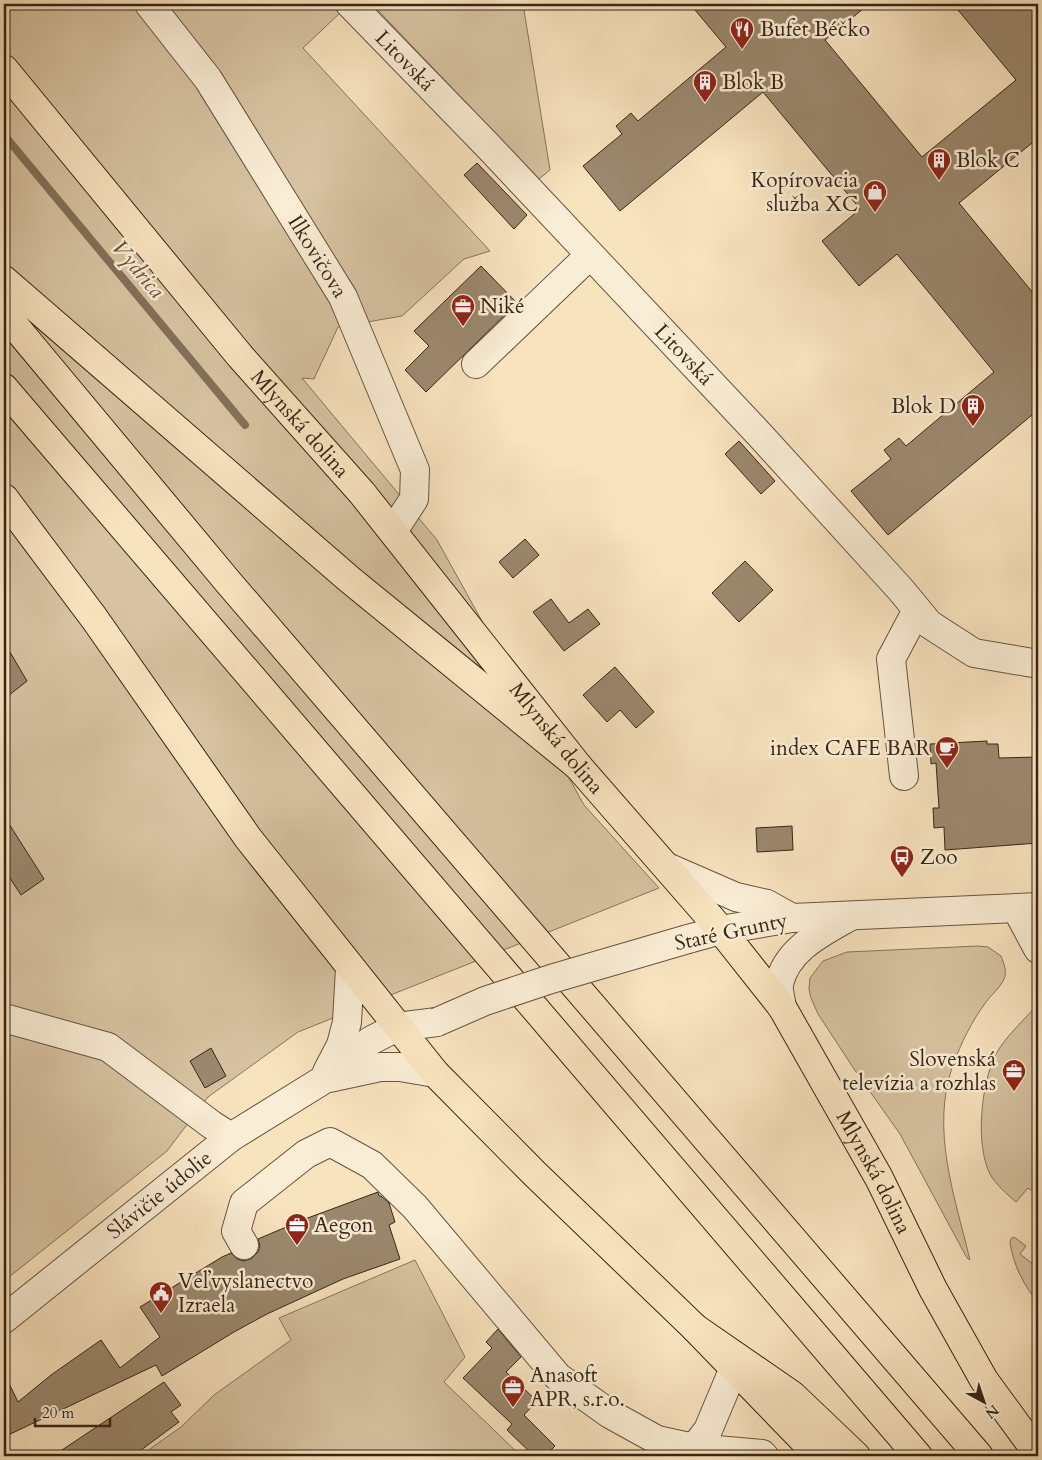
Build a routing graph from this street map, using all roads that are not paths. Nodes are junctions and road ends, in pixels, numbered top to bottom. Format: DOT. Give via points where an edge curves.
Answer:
graph roads {
  1 [pos="150,4"];
  2 [pos="356,10"];
  3 [pos="4,69"];
  4 [pos="590,256"];
  5 [pos="4,280"];
  6 [pos="4,313"];
  7 [pos="476,364"];
  8 [pos="4,388"];
  9 [pos="4,498"];
  10 [pos="393,531"];
  11 [pos="917,610"];
  12 [pos="1038,662"];
  13 [pos="578,766"];
  14 [pos="904,776"];
  15 [pos="667,867"];
  16 [pos="1027,908"];
  17 [pos="853,914"];
  18 [pos="792,918"];
  19 [pos="721,930"];
  20 [pos="1038,949"];
  21 [pos="350,968"];
  22 [pos="782,1007"];
  23 [pos="4,1018"];
  24 [pos="405,1037"];
  25 [pos="380,1067"];
  26 [pos="435,1074"];
  27 [pos="323,1080"];
  28 [pos="221,1131"];
  29 [pos="244,1245"];
  30 [pos="4,1319"];
  31 [pos="695,1328"];
  32 [pos="734,1368"];
  33 [pos="694,1448"];
  34 [pos="1038,1454"];
  35 [pos="764,1456"];
  36 [pos="819,1456"];
  37 [pos="856,1456"];
  38 [pos="918,1456"];
  39 [pos="978,1456"];
  1 -- 10 [label="street, Ilkovičova" via="208,79 343,298 415,470 414,499"];
  2 -- 4 [label="street, Litovská"];
  3 -- 10 [label="main road, Mlynská dolina" via="240,356"];
  4 -- 7 [label="street"];
  4 -- 11 [label="street, Litovská" via="765,441"];
  5 -- 13 [label="main road" via="341,573"];
  6 -- 39 [label="main road" via="229,583"];
  8 -- 38 [label="main road"];
  9 -- 21 [label="main road" via="94,618 248,838"];
  10 -- 13 [label="main road, Mlynská dolina"];
  11 -- 12 [label="street, Litovská" via="928,624 974,653"];
  11 -- 14 [label="street" via="890,659"];
  13 -- 15 [label="main road, Mlynská dolina"];
  15 -- 18 [label="street" via="736,897 767,904"];
  15 -- 19 [label="main road, Mlynská dolina"];
  16 -- 17 [label="street, Staré Grunty"];
  16 -- 20 [label="street"];
  17 -- 18 [label="street, Staré Grunty"];
  17 -- 22 [label="street" via="809,940 790,959 779,985"];
  18 -- 19 [label="street, Staré Grunty"];
  19 -- 22 [label="main road, Mlynská dolina"];
  19 -- 24 [label="street, Staré Grunty, bridge" via="485,1001"];
  21 -- 24 [label="main road"];
  21 -- 27 [label="street" via="347,1022 341,1045"];
  22 -- 34 [label="main road, Mlynská dolina" via="879,1178 984,1380"];
  23 -- 28 [label="street" via="108,1047"];
  24 -- 25 [label="street, Slávičie údolie"];
  24 -- 26 [label="main road"];
  24 -- 27 [label="street, Slávičie údolie" via="370,1041"];
  25 -- 26 [label="street, Slávičie údolie" via="400,1067"];
  25 -- 27 [label="street, Slávičie údolie"];
  26 -- 31 [label="main road"];
  27 -- 28 [label="street, Slávičie údolie"];
  28 -- 30 [label="street, Slávičie údolie"];
  29 -- 33 [label="street" via="236,1231 244,1203 306,1154 330,1142 372,1165 415,1207 558,1378 610,1414 657,1440"];
  31 -- 32 [label="main road"];
  31 -- 37 [label="main road" via="792,1395"];
  32 -- 33 [label="street" via="708,1430"];
  32 -- 36 [label="main road"];
  33 -- 35 [label="street"];
}
